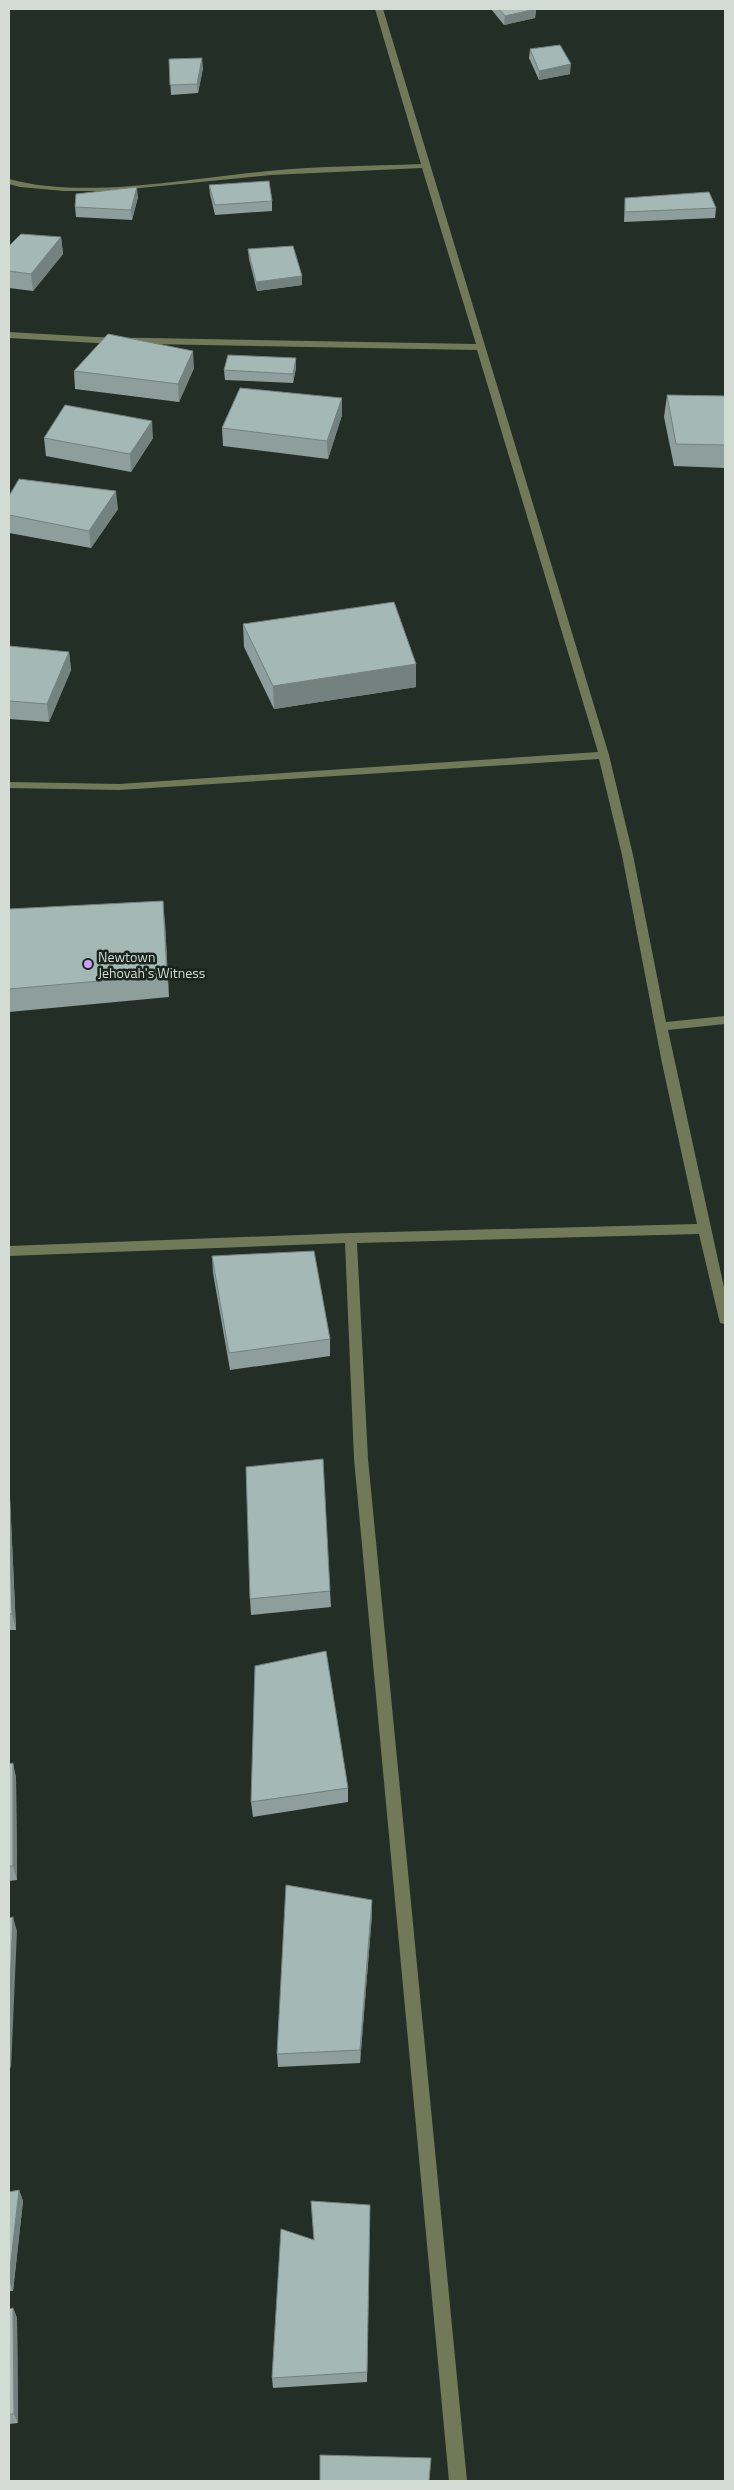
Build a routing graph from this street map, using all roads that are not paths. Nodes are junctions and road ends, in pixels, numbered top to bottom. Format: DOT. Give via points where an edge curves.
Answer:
graph roads {
  1 [pos="379,9"];
  2 [pos="424,166"];
  3 [pos="9,181"];
  4 [pos="9,336"];
  5 [pos="482,347"];
  6 [pos="604,755"];
  7 [pos="9,785"];
  8 [pos="725,1020"];
  9 [pos="661,1027"];
  10 [pos="705,1229"];
  11 [pos="351,1238"];
  12 [pos="9,1251"];
  13 [pos="725,1319"];
  14 [pos="458,2481"];
  1 -- 2 [label="street"];
  2 -- 3 [label="street" via="271,173 110,189 64,189"];
  2 -- 5 [label="street"];
  4 -- 5 [label="street"];
  5 -- 6 [label="street"];
  6 -- 7 [label="street" via="119,788"];
  6 -- 9 [label="street" via="631,868"];
  8 -- 9 [label="street"];
  9 -- 10 [label="street"];
  10 -- 11 [label="street"];
  10 -- 13 [label="street"];
  11 -- 12 [label="street"];
  11 -- 14 [label="street" via="361,1459"];
}
